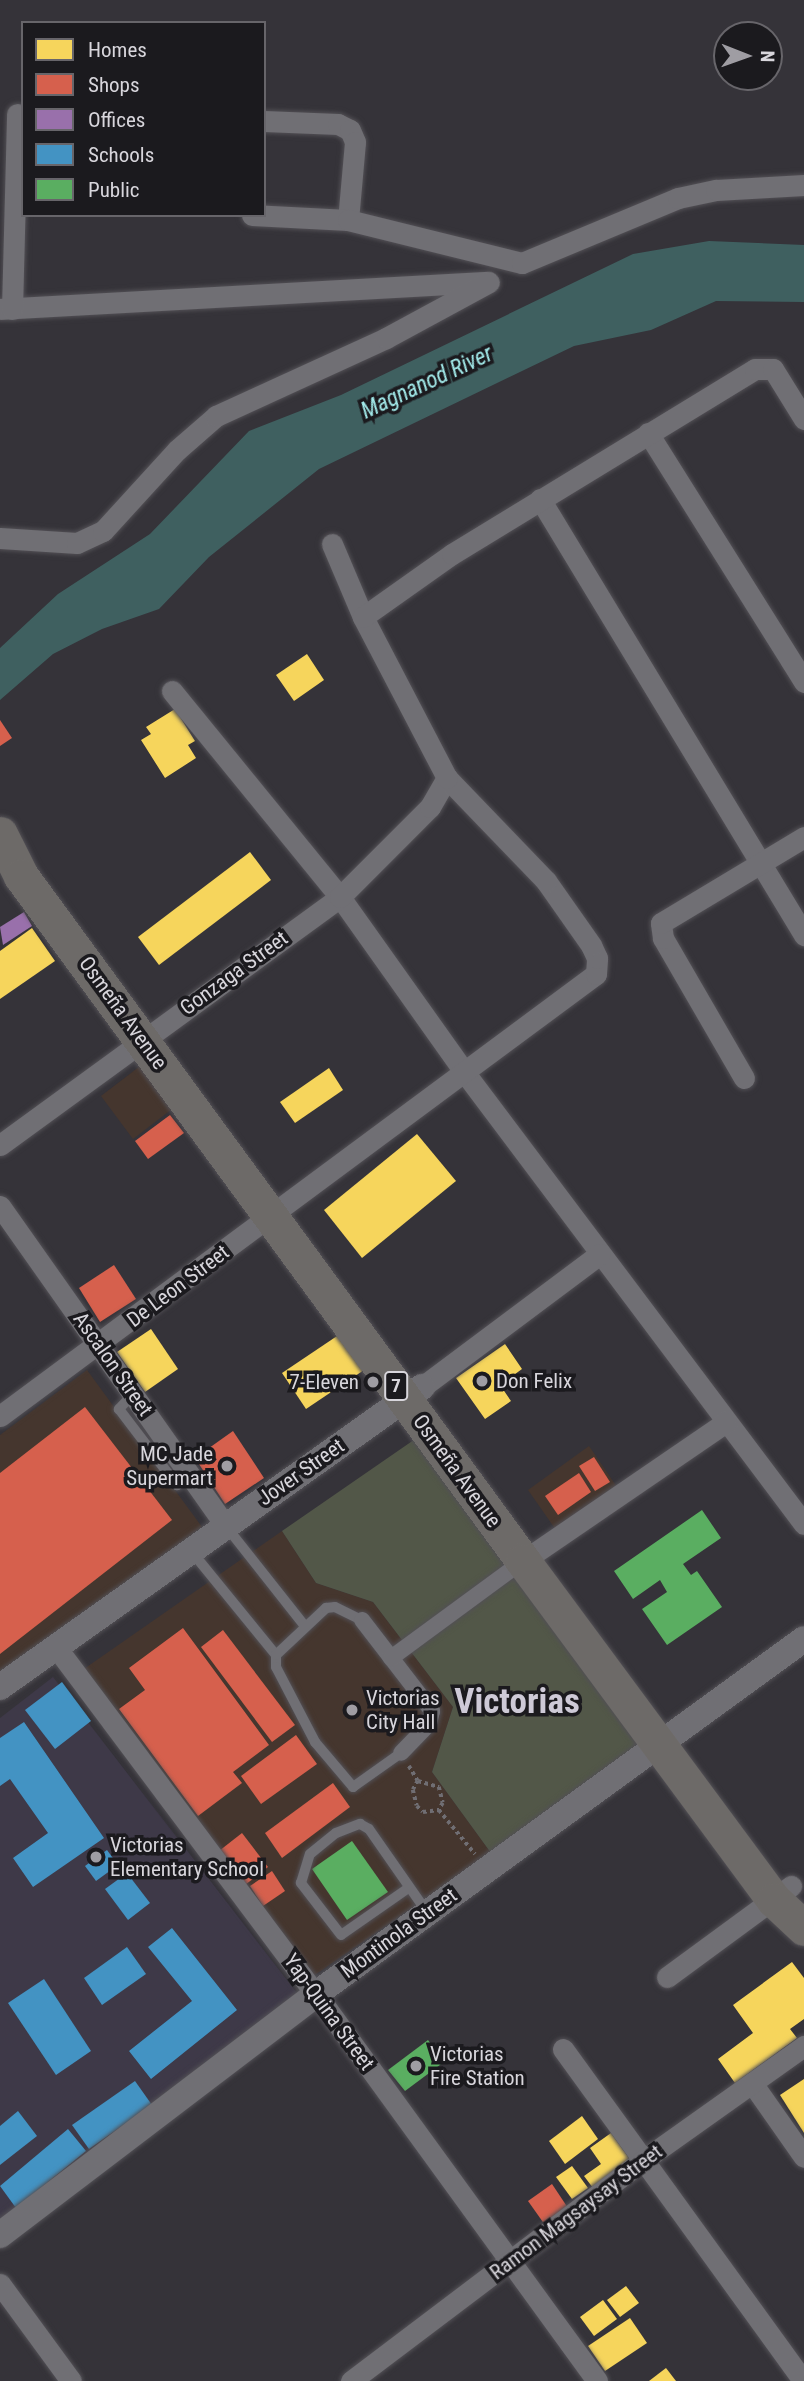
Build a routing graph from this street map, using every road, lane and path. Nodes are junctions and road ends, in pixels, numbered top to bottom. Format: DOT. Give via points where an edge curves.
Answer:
graph roads {
  1 [pos="13,113"];
  2 [pos="266,121"];
  3 [pos="19,181"];
  4 [pos="804,185"];
  5 [pos="266,216"];
  6 [pos="348,220"];
  7 [pos="522,263"];
  8 [pos="489,282"];
  9 [pos="6,309"];
  10 [pos="804,419"];
  11 [pos="648,432"];
  12 [pos="540,499"];
  13 [pos="0,538"];
  14 [pos="332,544"];
  15 [pos="363,617"];
  16 [pos="804,682"];
  17 [pos="172,691"];
  18 [pos="447,778"];
  19 [pos="0,824"];
  20 [pos="0,834"];
  21 [pos="804,837"];
  22 [pos="760,864"];
  23 [pos="340,897"];
  24 [pos="804,935"];
  25 [pos="150,1034"];
  26 [pos="465,1073"];
  27 [pos="744,1078"];
  28 [pos="0,1145"];
  29 [pos="0,1206"];
  30 [pos="279,1211"];
  31 [pos="600,1254"];
  32 [pos="100,1344"];
  33 [pos="414,1393"];
  34 [pos="0,1416"];
  35 [pos="726,1422"];
  36 [pos="804,1524"];
  37 [pos="225,1525"];
  38 [pos="190,1550"];
  39 [pos="532,1555"];
  40 [pos="362,1620"];
  41 [pos="304,1625"];
  42 [pos="804,1639"];
  43 [pos="56,1647"];
  44 [pos="276,1655"];
  45 [pos="391,1658"];
  46 [pos="0,1687"];
  47 [pos="667,1737"];
  48 [pos="401,1753"];
  49 [pos="418,1781"];
  50 [pos="439,1810"];
  51 [pos="487,1869"];
  52 [pos="407,1889"];
  53 [pos="789,1898"];
  54 [pos="427,1912"];
  55 [pos="804,1928"];
  56 [pos="667,1977"];
  57 [pos="316,1994"];
  58 [pos="804,2046"];
  59 [pos="563,2049"];
  60 [pos="752,2083"];
  61 [pos="804,2157"];
  62 [pos="642,2161"];
  63 [pos="0,2235"];
  64 [pos="508,2262"];
  65 [pos="0,2284"];
  66 [pos="71,2381"];
  67 [pos="351,2381"];
  68 [pos="597,2381"];
  69 [pos="803,2381"];
  1 -- 3 [label="street"];
  2 -- 6 [label="street" via="338,124 350,130 355,142"];
  3 -- 9 [label="street"];
  4 -- 7 [label="street" via="716,190 678,198"];
  5 -- 6 [label="street"];
  6 -- 7 [label="street"];
  7 -- 8 [label="street"];
  8 -- 9 [label="street"];
  8 -- 13 [label="street" via="386,338 216,416 177,450 103,531 77,543"];
  10 -- 11 [label="street" via="774,369 764,367"];
  11 -- 12 [label="street"];
  11 -- 16 [label="street"];
  12 -- 15 [label="street"];
  12 -- 22 [label="street"];
  14 -- 15 [label="street, De Leon Street"];
  15 -- 18 [label="street, De Leon Street"];
  17 -- 23 [label="street"];
  18 -- 23 [label="street, Gonzaga Street" via="430,807"];
  18 -- 26 [label="street, De Leon Street" via="546,881 597,958 596,974 577,992"];
  19 -- 25 [label="main road, Osmeña Avenue / 7" via="43,864"];
  20 -- 25 [label="main road, Osmeña Avenue / 7" via="21,876"];
  21 -- 22 [label="street"];
  22 -- 24 [label="street"];
  22 -- 27 [label="street" via="669,916 660,929"];
  23 -- 25 [label="street, Gonzaga Street"];
  23 -- 26 [label="street"];
  25 -- 28 [label="street, Gonzaga Street"];
  25 -- 30 [label="main road, Osmeña Avenue / 7"];
  26 -- 30 [label="street, De Leon Street"];
  26 -- 31 [label="street"];
  29 -- 32 [label="street, Ascalon Street"];
  30 -- 32 [label="street, De Leon Street"];
  30 -- 33 [label="main road, Osmeña Avenue / 7"];
  31 -- 33 [label="street, Jover Street"];
  31 -- 35 [label="street"];
  32 -- 34 [label="street, De Leon Street"];
  32 -- 37 [label="street, Ascalon Street"];
  33 -- 37 [label="street, Jover Street"];
  33 -- 39 [label="main road, Osmeña Avenue / 7"];
  35 -- 36 [label="street"];
  35 -- 39 [label="street"];
  37 -- 38 [label="street, Jover Street"];
  37 -- 41 [label="lane"];
  38 -- 43 [label="street, Jover Street"];
  38 -- 44 [label="lane"];
  39 -- 45 [label="street"];
  39 -- 47 [label="main road, Osmeña Avenue / 7"];
  40 -- 41 [label="lane" via="335,1607 326,1608"];
  40 -- 45 [label="street"];
  41 -- 44 [label="lane"];
  42 -- 47 [label="street, Montinola Street"];
  43 -- 46 [label="street, Jover Street"];
  43 -- 57 [label="street, Yap-Quina Street"];
  44 -- 48 [label="lane" via="276,1667 315,1742 353,1787"];
  45 -- 48 [label="street" via="432,1711 429,1724"];
  47 -- 51 [label="street, Montinola Street"];
  47 -- 53 [label="main road, Osmeña Avenue / 7"];
  48 -- 49 [label="path"];
  49 -- 50 [label="path" via="435,1783 442,1792"];
  49 -- 50 [label="path" via="413,1790 416,1806 423,1812"];
  50 -- 51 [label="path"];
  51 -- 54 [label="street, Montinola Street"];
  52 -- 52 [label="lane" via="369,1829 360,1824 336,1833 310,1854 301,1883 341,1935"];
  52 -- 54 [label="lane"];
  53 -- 55 [label="main road, Osmeña Avenue / 7"];
  53 -- 56 [label="street"];
  54 -- 57 [label="street, Montinola Street"];
  57 -- 63 [label="street, Montinola Street"];
  57 -- 64 [label="street, Yap-Quina Street"];
  58 -- 60 [label="street, Ramon Magsaysay Street"];
  59 -- 62 [label="street"];
  60 -- 61 [label="street"];
  60 -- 62 [label="street, Ramon Magsaysay Street"];
  62 -- 64 [label="street, Ramon Magsaysay Street"];
  62 -- 69 [label="street"];
  64 -- 67 [label="street, Ramon Magsaysay Street"];
  64 -- 68 [label="street, Yap-Quina Street"];
  65 -- 66 [label="street"];
}
